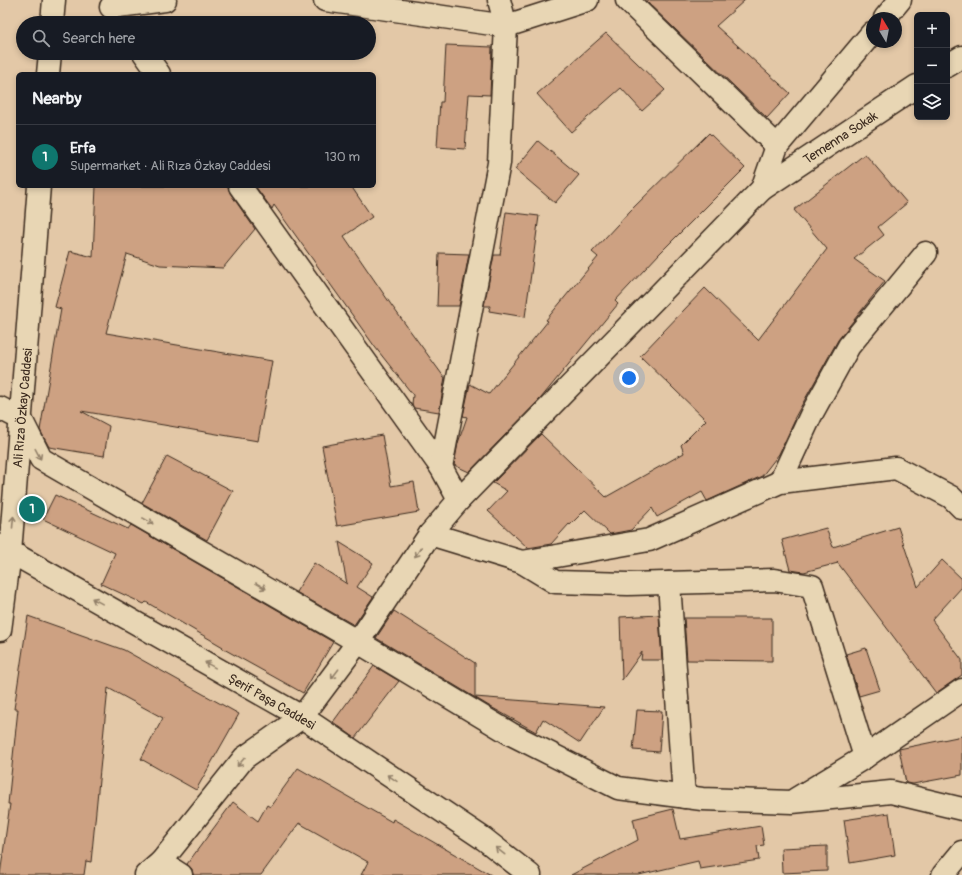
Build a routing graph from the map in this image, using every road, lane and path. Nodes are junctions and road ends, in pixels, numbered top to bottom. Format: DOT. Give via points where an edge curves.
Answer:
graph roads {
  1 [pos="54,0"];
  2 [pos="165,0"];
  3 [pos="325,0"];
  4 [pos="499,0"];
  5 [pos="587,0"];
  6 [pos="627,0"];
  7 [pos="900,0"];
  8 [pos="112,10"];
  9 [pos="890,12"];
  10 [pos="53,16"];
  11 [pos="506,26"];
  12 [pos="866,40"];
  13 [pos="962,57"];
  14 [pos="49,60"];
  15 [pos="149,60"];
  16 [pos="950,64"];
  17 [pos="48,72"];
  18 [pos="158,72"];
  19 [pos="914,88"];
  20 [pos="777,146"];
  21 [pos="39,188"];
  22 [pos="241,188"];
  23 [pos="762,188"];
  24 [pos="926,253"];
  25 [pos="0,408"];
  26 [pos="21,419"];
  27 [pos="441,466"];
  28 [pos="780,482"];
  29 [pos="459,500"];
  30 [pos="962,508"];
  31 [pos="430,534"];
  32 [pos="5,550"];
  33 [pos="522,562"];
  34 [pos="669,583"];
  35 [pos="0,630"];
  36 [pos="358,642"];
  37 [pos="962,690"];
  38 [pos="302,717"];
  39 [pos="865,757"];
  40 [pos="684,797"];
  41 [pos="792,802"];
  42 [pos="962,809"];
  43 [pos="962,852"];
  44 [pos="154,869"];
  45 [pos="181,875"];
  46 [pos="530,875"];
  47 [pos="943,875"];
  1 -- 10 [label="street"];
  2 -- 8 [label="street"];
  3 -- 11 [label="street"];
  4 -- 11 [label="street"];
  5 -- 11 [label="street"];
  6 -- 20 [label="street"];
  7 -- 9 [label="street"];
  11 -- 27 [label="street" via="499,163"];
  12 -- 20 [label="street"];
  13 -- 16 [label="street"];
  14 -- 17 [label="street"];
  15 -- 18 [label="street"];
  19 -- 23 [label="street, Temenna Sokak"];
  20 -- 23 [label="street"];
  21 -- 26 [label="street, Ali Rıza Özkay Caddesi"];
  22 -- 27 [label="street"];
  23 -- 29 [label="street"];
  24 -- 28 [label="street" via="849,346 811,414"];
  25 -- 26 [label="street"];
  32 -- 26 [label="street, Ali Rıza Özkay Caddesi, one-way"];
  26 -- 36 [label="street, one-way" via="41,460"];
  27 -- 29 [label="street"];
  28 -- 30 [label="street" via="896,468 951,497"];
  28 -- 33 [label="street" via="649,540"];
  29 -- 31 [label="street"];
  31 -- 33 [label="street"];
  31 -- 36 [label="street, one-way"];
  32 -- 35 [label="street, Ali Rıza Özkay Caddesi"];
  38 -- 32 [label="street, Şerif Paşa Caddesi, one-way"];
  33 -- 34 [label="street" via="555,582"];
  34 -- 39 [label="street" via="774,580 812,586"];
  34 -- 40 [label="street"];
  36 -- 38 [label="street, one-way"];
  36 -- 40 [label="street" via="511,734 618,788"];
  37 -- 39 [label="street"];
  38 -- 44 [label="street, one-way" via="244,758"];
  46 -- 38 [label="street, Şerif Paşa Caddesi, one-way" via="484,839"];
  39 -- 41 [label="street"];
  40 -- 41 [label="street"];
  41 -- 42 [label="street" via="891,792"];
  43 -- 47 [label="street"];
  44 -- 45 [label="street"];
}
